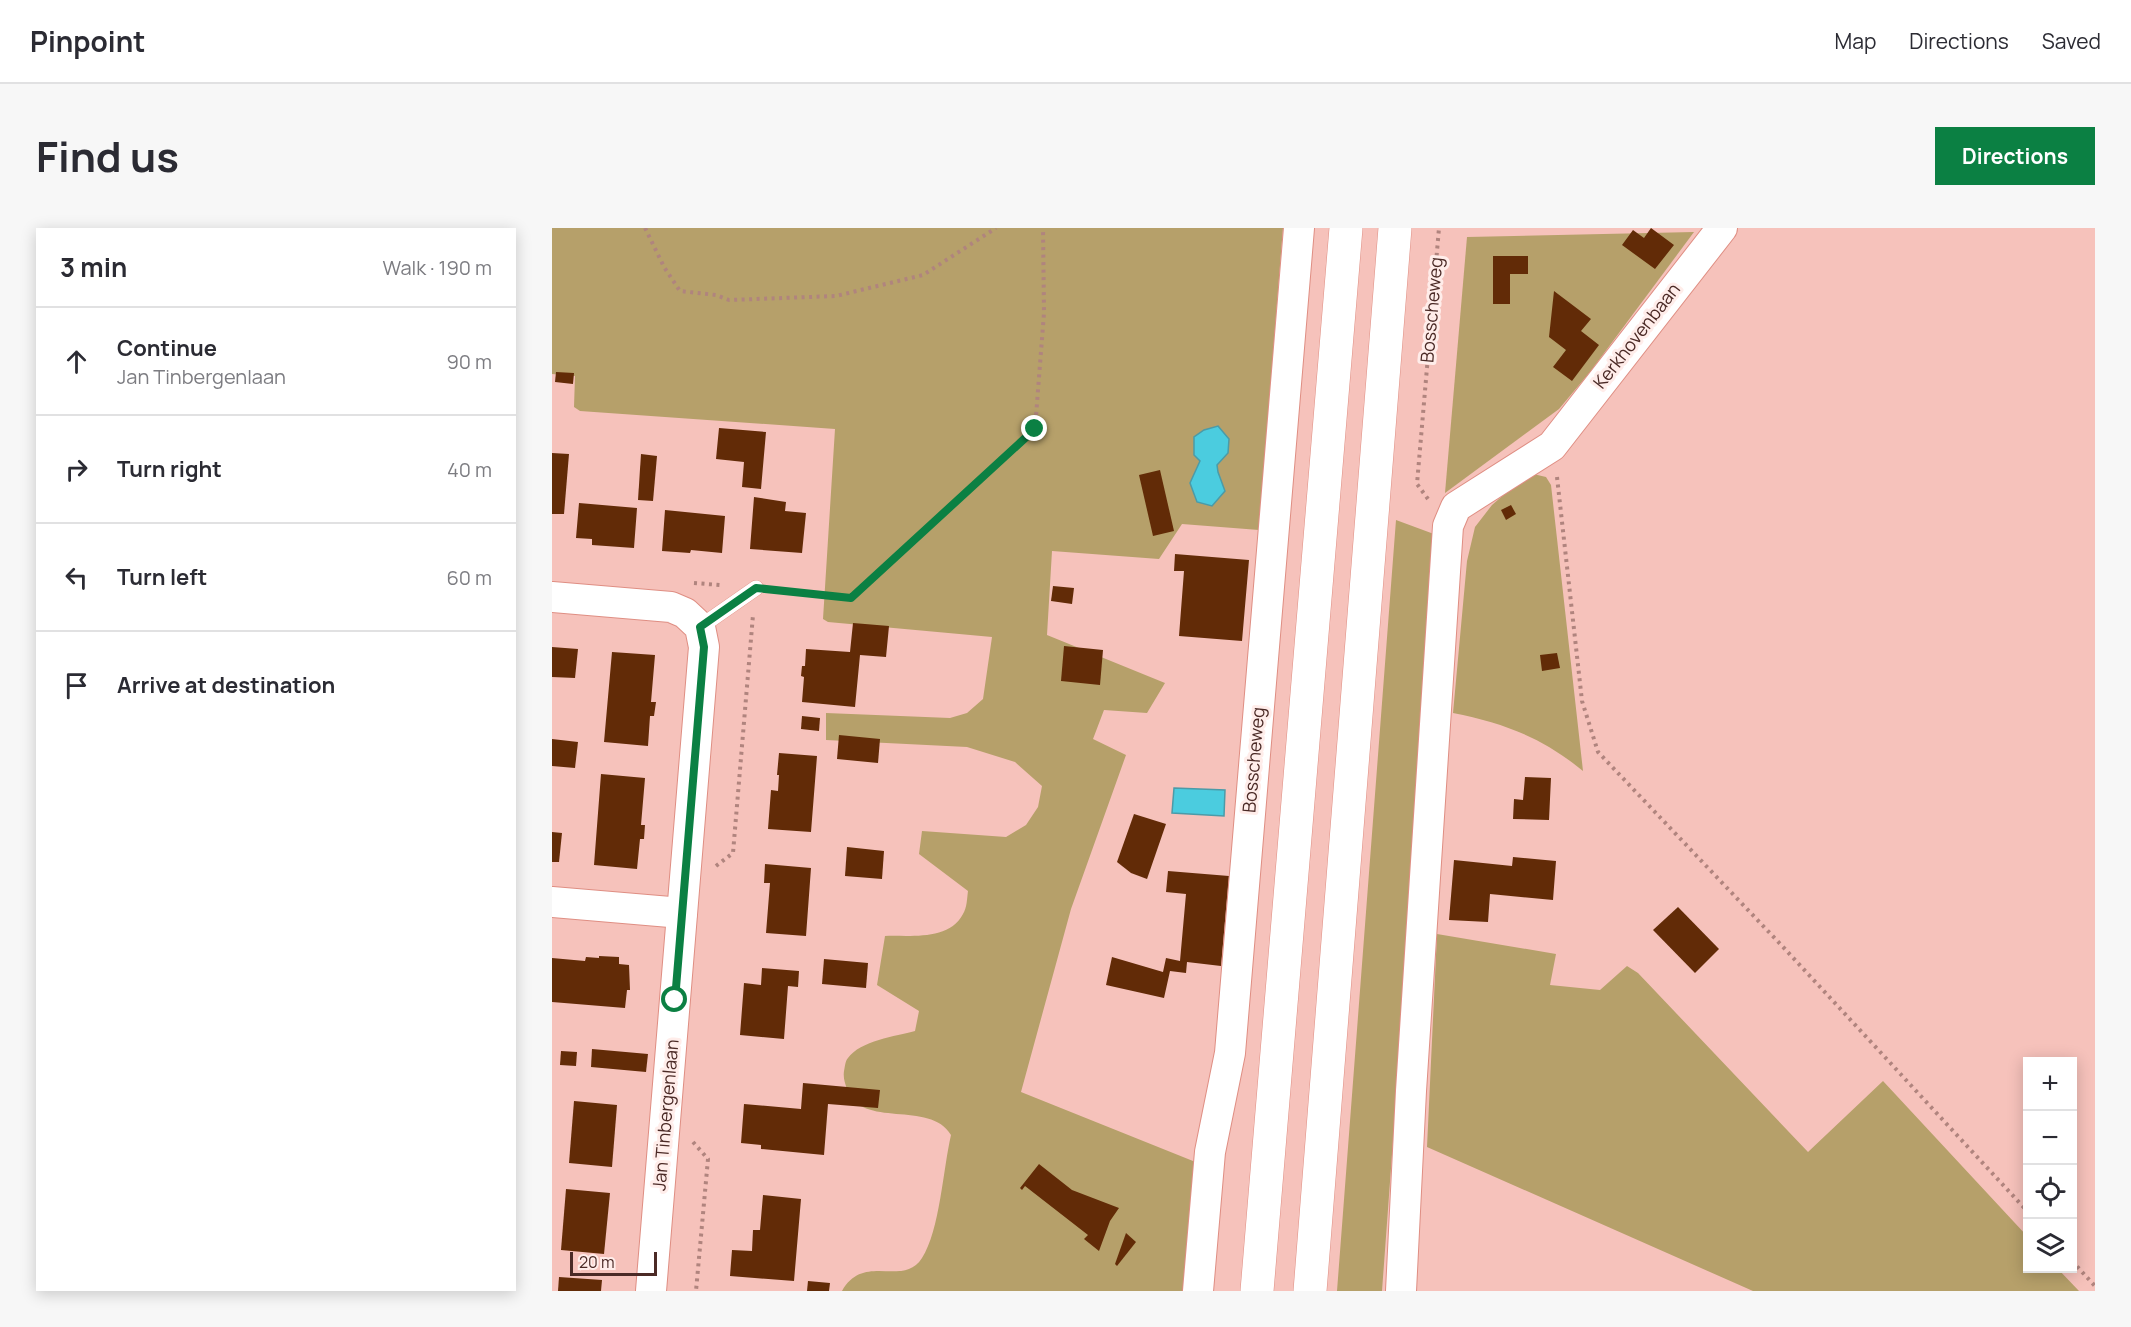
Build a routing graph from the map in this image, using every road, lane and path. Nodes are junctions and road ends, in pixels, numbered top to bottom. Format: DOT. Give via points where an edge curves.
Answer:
graph roads {
  1 [pos="645,228"];
  2 [pos="996,228"];
  3 [pos="1043,228"];
  4 [pos="1299,228"];
  5 [pos="1346,228"];
  6 [pos="1395,228"];
  7 [pos="1439,228"];
  8 [pos="1722,228"];
  9 [pos="1552,446"];
  10 [pos="1448,526"];
  11 [pos="686,583"];
  12 [pos="756,588"];
  13 [pos="552,597"];
  14 [pos="700,627"];
  15 [pos="710,871"];
  16 [pos="552,902"];
  17 [pos="682,913"];
  18 [pos="686,1135"];
  19 [pos="2023,1207"];
  20 [pos="2077,1266"];
  21 [pos="2095,1286"];
  22 [pos="651,1291"];
  23 [pos="696,1291"];
  24 [pos="1198,1291"];
  25 [pos="1257,1291"];
  26 [pos="1310,1291"];
  27 [pos="1401,1291"];
  1 -- 2 [label="path" via="680,291 729,300 836,296 923,275"];
  3 -- 12 [label="path" via="1044,313 1035,429 851,598"];
  4 -- 24 [label="street, Bosscheweg" via="1230,1053 1210,1152"];
  5 -- 25 [label="main road"];
  6 -- 26 [label="main road"];
  7 -- 10 [label="path, Bosscheweg" via="1417,484"];
  8 -- 9 [label="street, Kerkhovenbaan"];
  9 -- 10 [label="street" via="1456,507"];
  9 -- 19 [label="path" via="1582,700 1599,752"];
  10 -- 27 [label="street"];
  11 -- 12 [label="path"];
  12 -- 14 [label="lane"];
  12 -- 15 [label="path" via="733,853"];
  13 -- 14 [label="street" via="671,608 685,613"];
  14 -- 17 [label="street, Jan Tinbergenlaan" via="704,647"];
  16 -- 17 [label="street"];
  17 -- 22 [label="street, Jan Tinbergenlaan"];
  18 -- 23 [label="path" via="708,1159"];
  20 -- 21 [label="path"];
}
